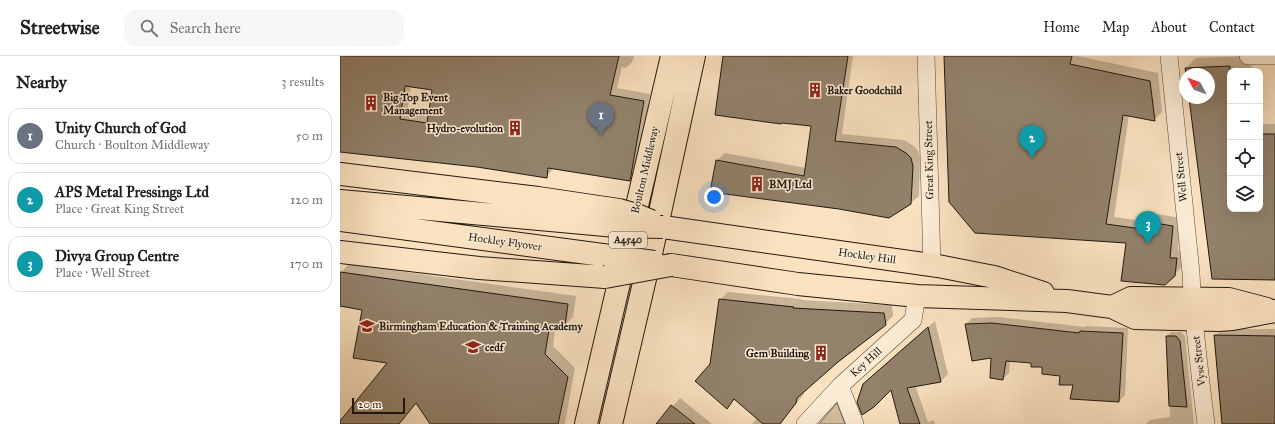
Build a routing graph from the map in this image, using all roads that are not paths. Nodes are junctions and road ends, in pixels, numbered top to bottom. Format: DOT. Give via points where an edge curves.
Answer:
graph roads {
  1 [pos="672,56"];
  2 [pos="694,56"];
  3 [pos="926,56"];
  4 [pos="1169,56"];
  5 [pos="1248,56"];
  6 [pos="1275,56"];
  7 [pos="340,174"];
  8 [pos="340,201"];
  9 [pos="618,218"];
  10 [pos="340,220"];
  11 [pos="340,252"];
  12 [pos="671,265"];
  13 [pos="932,265"];
  14 [pos="917,296"];
  15 [pos="1192,299"];
  16 [pos="1067,301"];
  17 [pos="1112,308"];
  18 [pos="1275,311"];
  19 [pos="1194,320"];
  20 [pos="840,386"];
  21 [pos="586,424"];
  22 [pos="611,424"];
  23 [pos="805,424"];
  24 [pos="855,424"];
  25 [pos="1206,424"];
  1 -- 21 [label="main road, Boulton Middleway / A4540"];
  2 -- 22 [label="main road, Boulton Middleway / A4540"];
  3 -- 13 [label="street, Great King Street"];
  4 -- 15 [label="street, Well Street"];
  5 -- 6 [label="street"];
  7 -- 9 [label="main road" via="538,198"];
  8 -- 9 [label="main road"];
  9 -- 13 [label="main road, Hockley Hill, bridge"];
  10 -- 12 [label="main road, Hockley Flyover, bridge"];
  11 -- 12 [label="main road, bridge" via="479,268 605,277"];
  12 -- 14 [label="main road, Hockley Hill" via="798,284"];
  13 -- 16 [label="main road, Hockley Hill" via="994,277"];
  14 -- 16 [label="main road, Hockley Hill"];
  14 -- 20 [label="street, Key Hill" via="913,320"];
  15 -- 17 [label="main road" via="1131,298"];
  15 -- 18 [label="main road" via="1229,299"];
  15 -- 19 [label="street, Vyse Street"];
  16 -- 17 [label="main road, Hockley Hill"];
  17 -- 19 [label="main road, Hockley Hill" via="1135,318"];
  18 -- 19 [label="main road, Hockley Hill" via="1233,319"];
  19 -- 25 [label="street, Vyse Street"];
  20 -- 23 [label="street, Key Hill"];
  20 -- 24 [label="street"];
}
